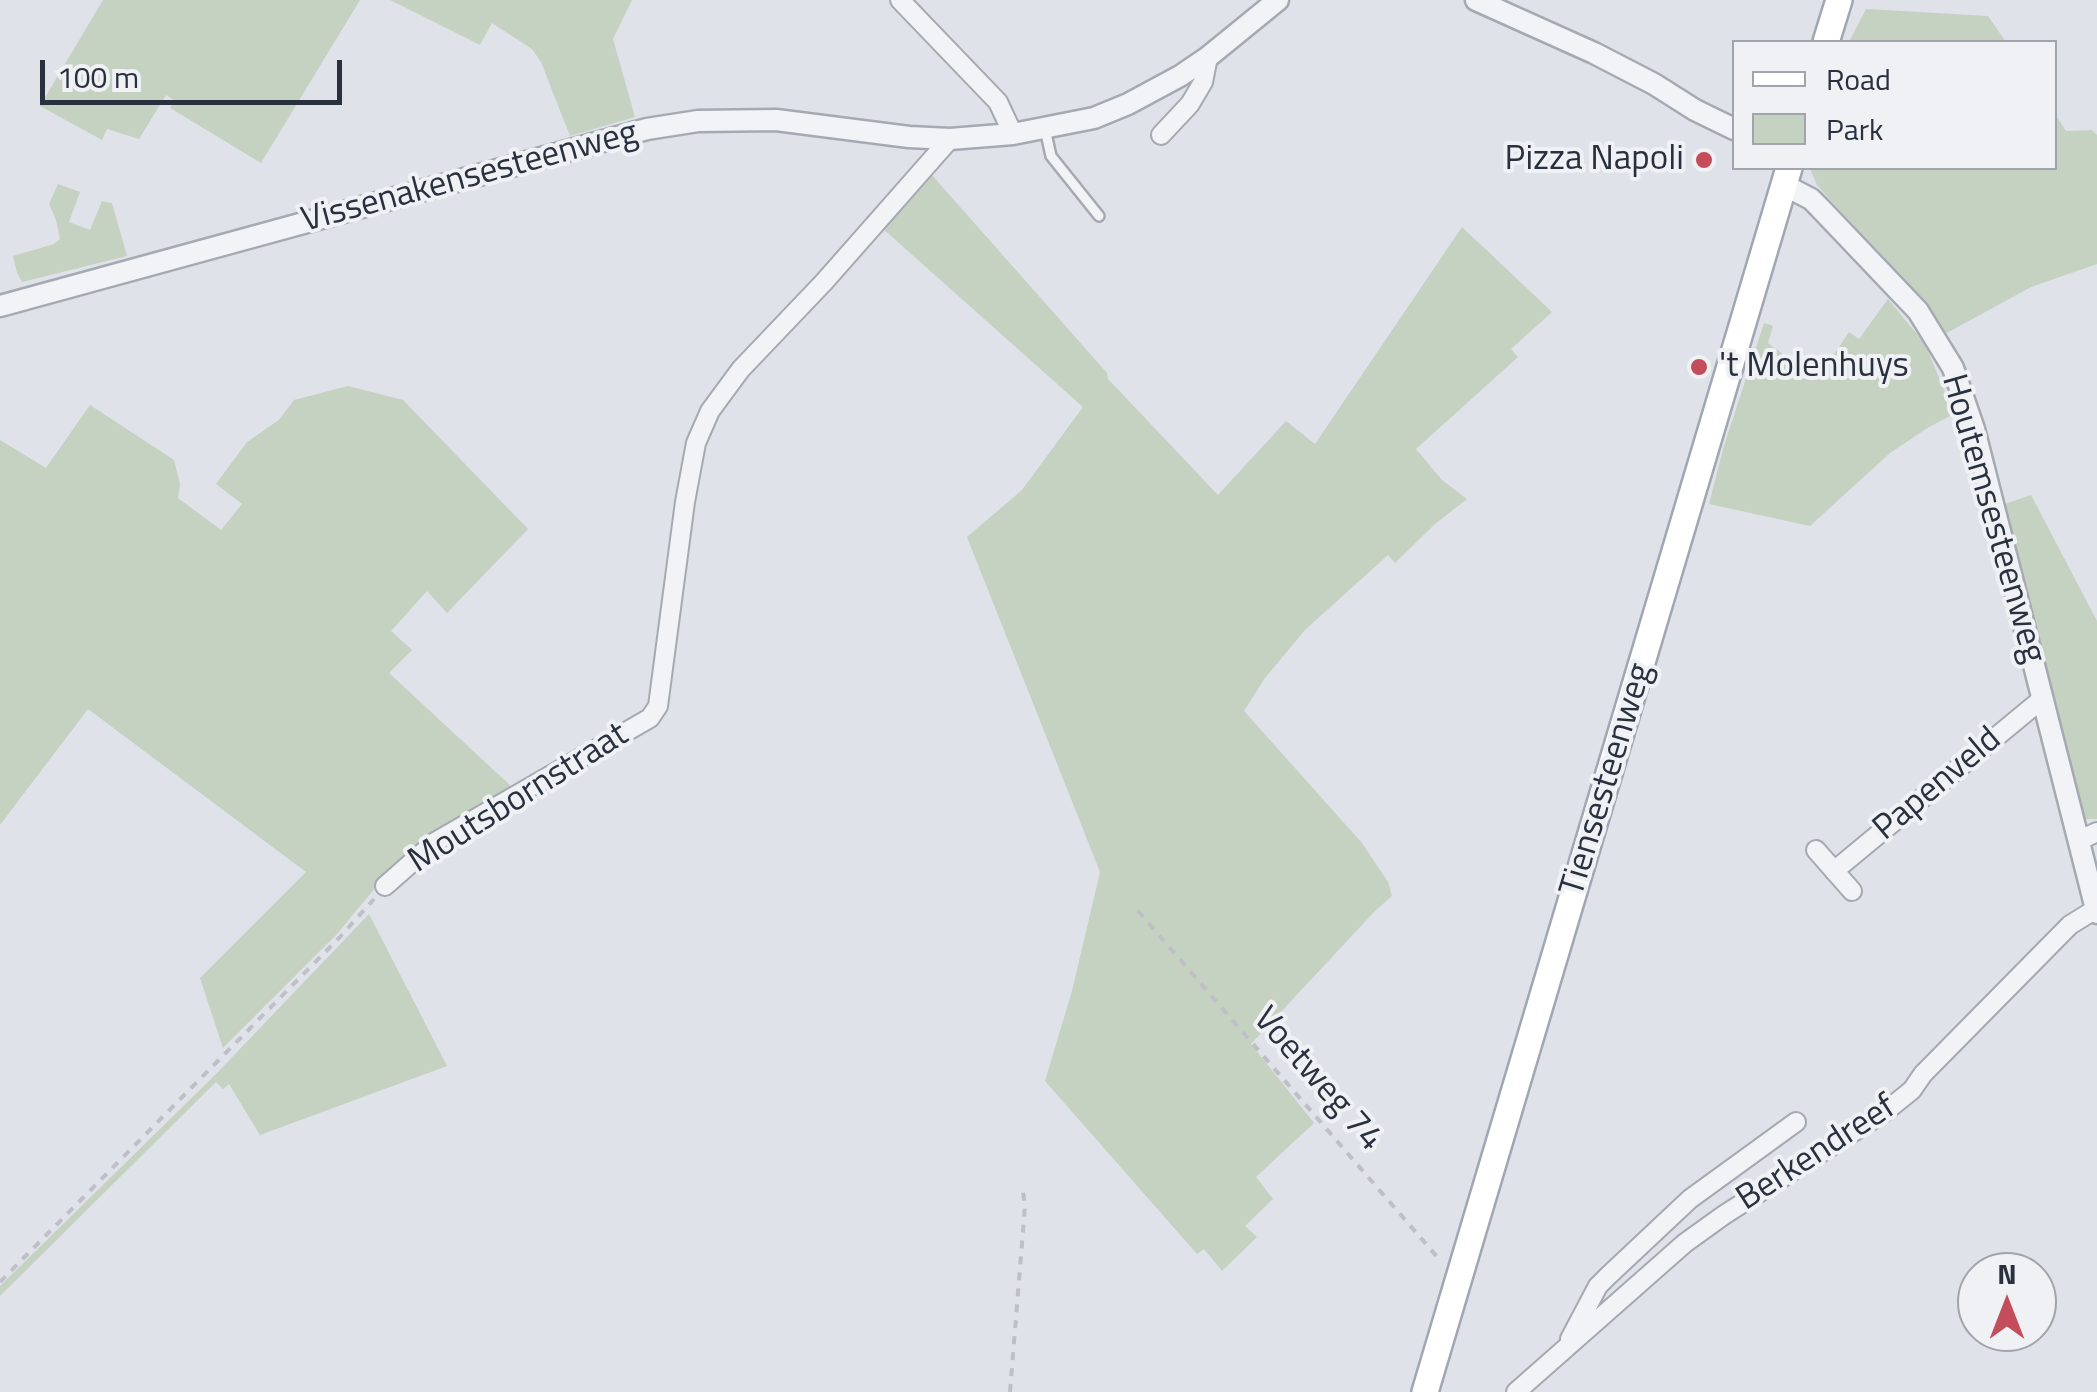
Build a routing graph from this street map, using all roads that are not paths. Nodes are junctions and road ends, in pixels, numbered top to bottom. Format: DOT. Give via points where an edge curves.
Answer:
graph roads {
  1 [pos="900,0"];
  2 [pos="1278,0"];
  3 [pos="1476,0"];
  4 [pos="1839,0"];
  5 [pos="1827,40"];
  6 [pos="1208,57"];
  7 [pos="1732,128"];
  8 [pos="1045,130"];
  9 [pos="1012,134"];
  10 [pos="1161,135"];
  11 [pos="950,139"];
  12 [pos="1787,176"];
  13 [pos="1099,216"];
  14 [pos="0,306"];
  15 [pos="2042,699"];
  16 [pos="2088,836"];
  17 [pos="1816,850"];
  18 [pos="1834,871"];
  19 [pos="385,886"];
  20 [pos="1852,892"];
  21 [pos="2096,911"];
  22 [pos="1796,1122"];
  23 [pos="1568,1344"];
  24 [pos="1426,1392"];
  25 [pos="1516,1392"];
  1 -- 9 [label="street" via="998,102"];
  2 -- 6 [label="street, Vissenakensesteenweg"];
  3 -- 7 [label="street" via="1594,53"];
  4 -- 5 [label="main road"];
  6 -- 8 [label="street, Vissenakensesteenweg" via="1128,104"];
  6 -- 10 [label="street" via="1204,82"];
  8 -- 9 [label="street, Vissenakensesteenweg"];
  8 -- 13 [label="lane" via="1051,156"];
  9 -- 11 [label="street, Vissenakensesteenweg"];
  11 -- 14 [label="street, Vissenakensesteenweg" via="776,120 698,121"];
  11 -- 19 [label="street, Moutsbornstraat" via="710,411 696,443 658,706 650,718 436,842"];
  12 -- 15 [label="street, Houtemsesteenweg" via="1918,311 1953,368"];
  12 -- 24 [label="main road, Tiensesteenweg"];
  15 -- 16 [label="street, Houtemsesteenweg"];
  15 -- 18 [label="street, Papenveld"];
  16 -- 21 [label="street, Houtemsesteenweg"];
  17 -- 18 [label="street"];
  18 -- 20 [label="street"];
  21 -- 23 [label="street, Berkendreef" via="2070,925 1912,1090 1685,1243"];
  22 -- 23 [label="street, Berkendreef" via="1690,1199 1608,1276"];
  23 -- 25 [label="street, Berkendreef"];
}
